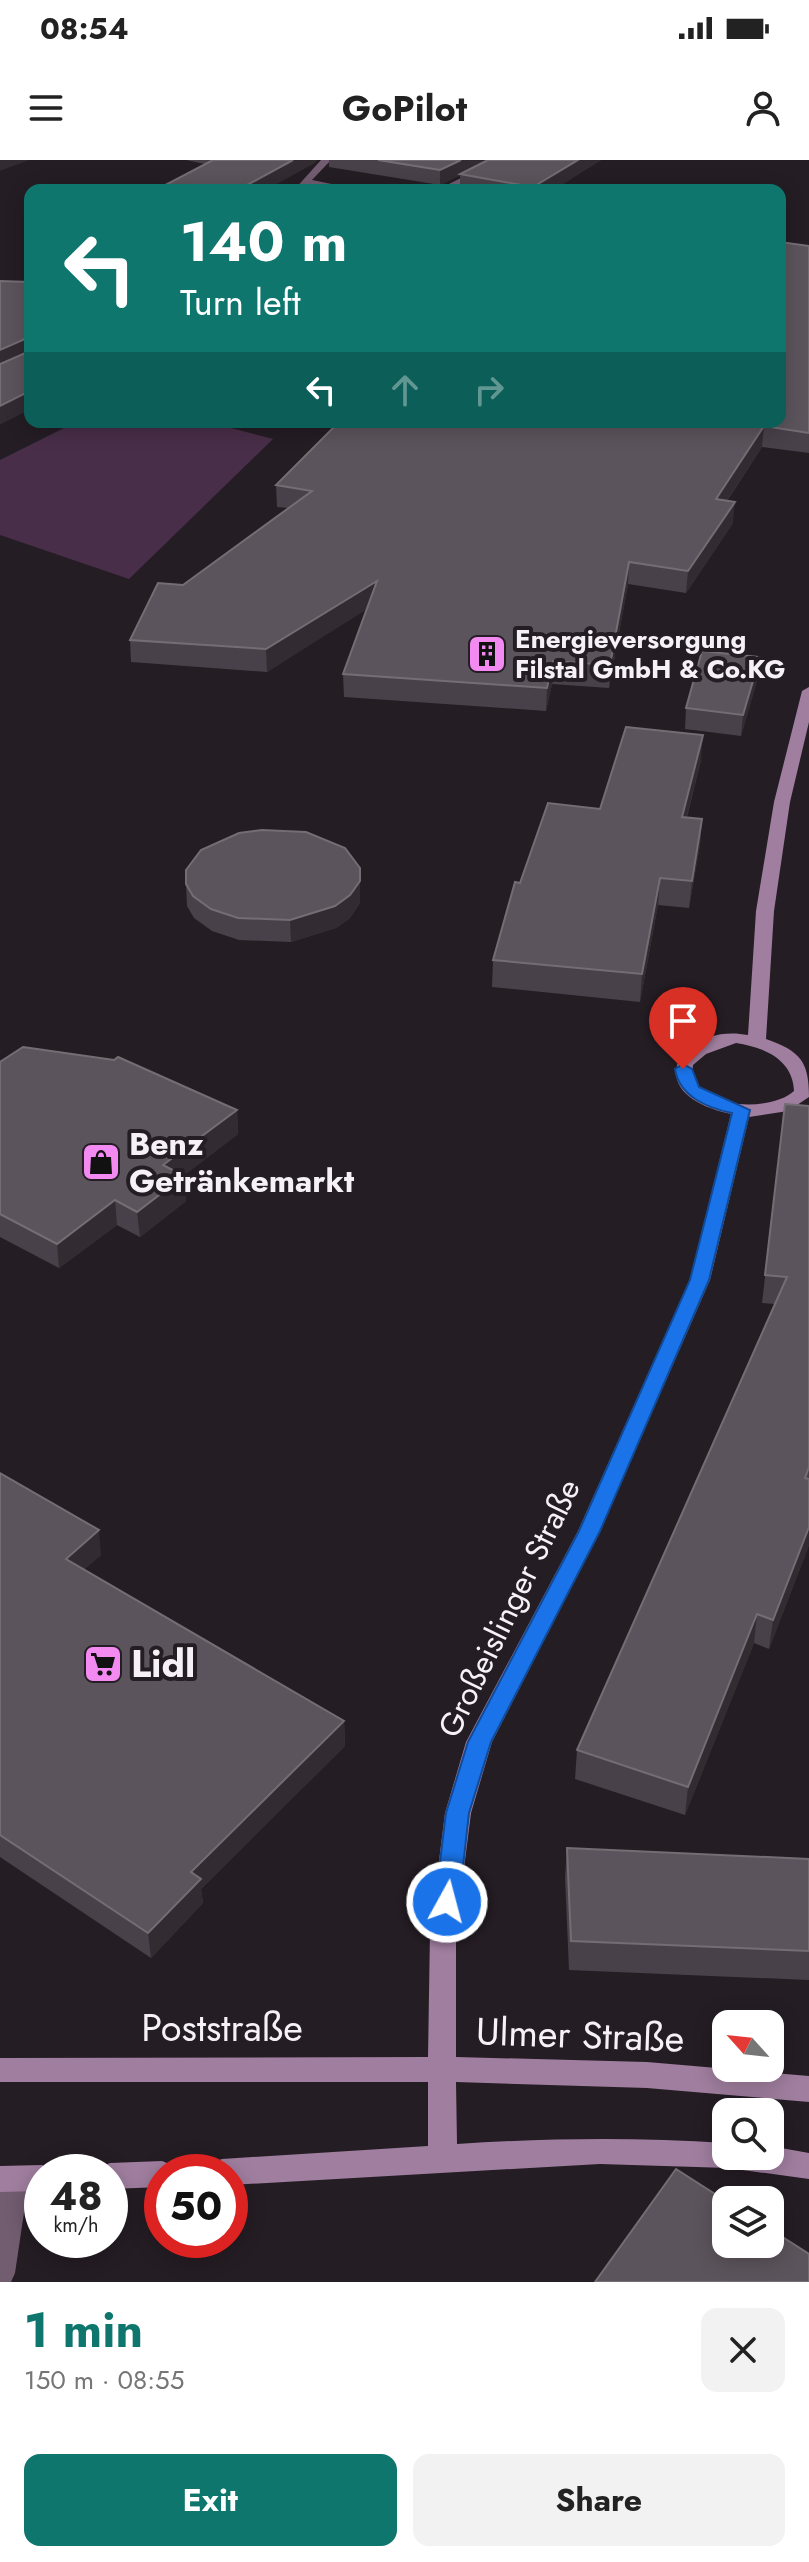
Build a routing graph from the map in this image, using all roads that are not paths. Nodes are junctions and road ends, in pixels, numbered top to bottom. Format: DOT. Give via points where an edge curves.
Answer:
graph roads {
  1 [pos="326,160"];
  2 [pos="505,160"];
  3 [pos="304,184"];
  4 [pos="455,184"];
  5 [pos="809,691"];
  6 [pos="757,1040"];
  7 [pos="741,1110"];
  8 [pos="444,2069"];
  9 [pos="0,2070"];
  10 [pos="809,2089"];
  11 [pos="712,2155"];
  12 [pos="442,2157"];
  13 [pos="784,2161"];
  14 [pos="809,2166"];
  15 [pos="248,2170"];
  16 [pos="19,2179"];
  17 [pos="0,2273"];
  1 -- 3 [label="street"];
  2 -- 4 [label="street"];
  5 -- 6 [label="main road" via="782,802 765,911"];
  6 -- 7 [label="main road" via="790,1051 807,1071 808,1082 803,1092 778,1107"];
  6 -- 7 [label="main road" via="736,1038 700,1047 683,1069 693,1091"];
  7 -- 8 [label="main road, Großeislinger Straße" via="700,1280 589,1531 479,1742 458,1813 443,1932"];
  8 -- 9 [label="main road, Poststraße"];
  8 -- 10 [label="main road, Ulmer Straße" via="647,2075"];
  8 -- 12 [label="main road, Großeislinger Straße"];
  11 -- 12 [label="main road" via="663,2150"];
  12 -- 15 [label="main road"];
  13 -- 14 [label="main road"];
  16 -- 17 [label="street"];
}
